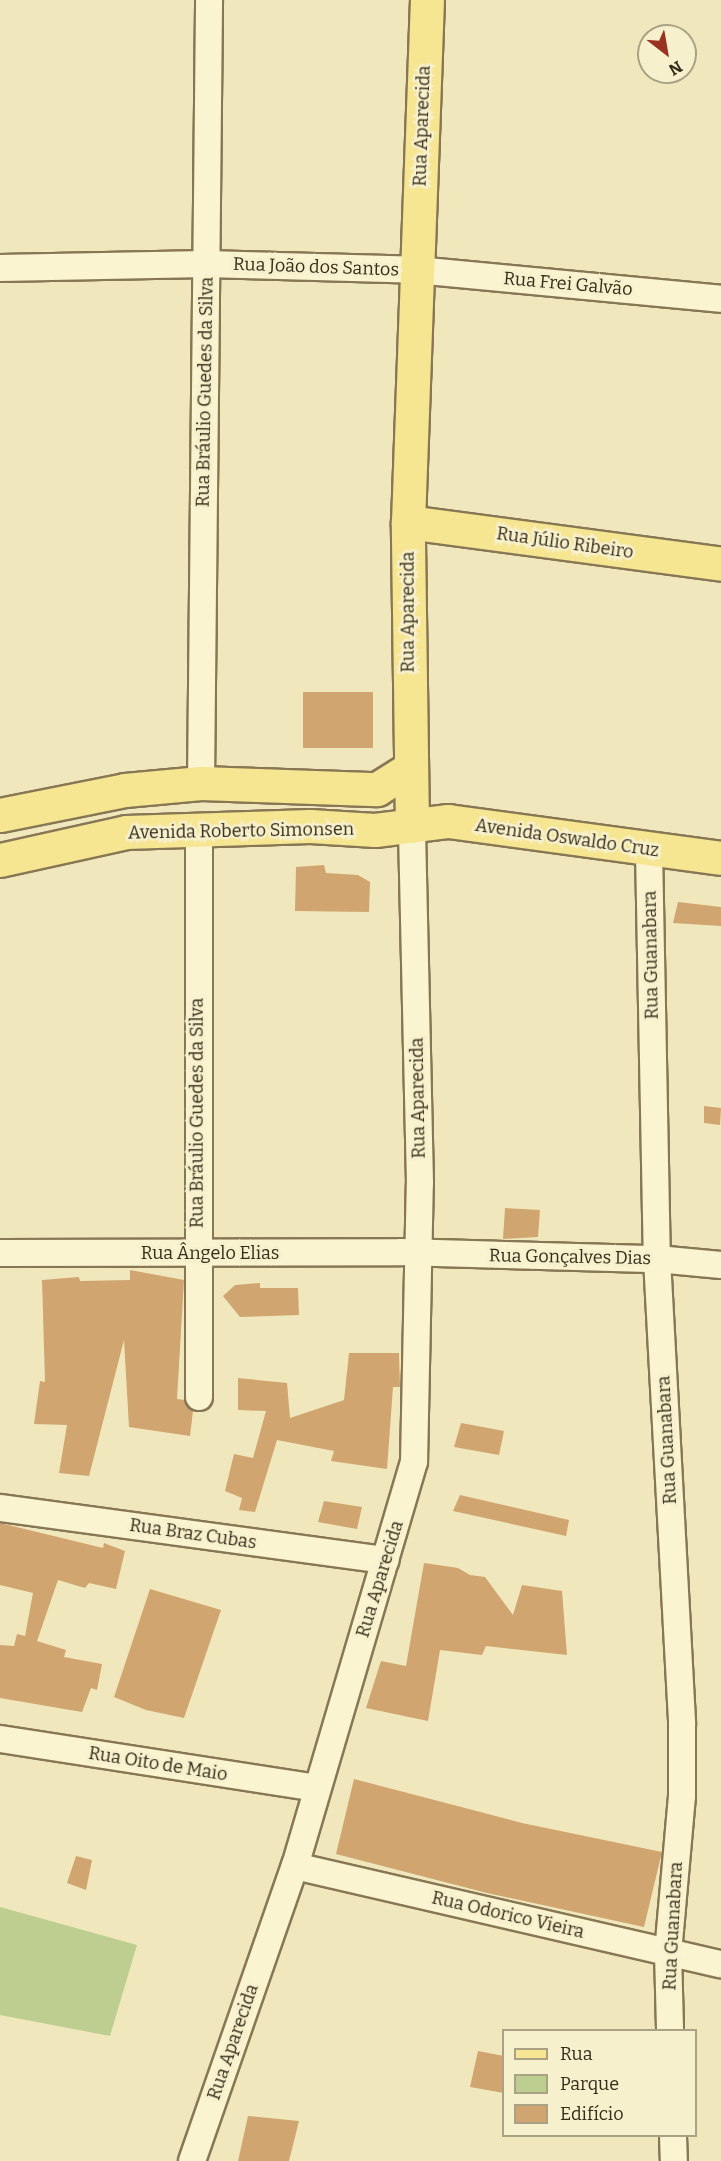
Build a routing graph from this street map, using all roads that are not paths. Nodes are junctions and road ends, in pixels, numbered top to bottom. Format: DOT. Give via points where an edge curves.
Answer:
graph roads {
  1 [pos="209,0"];
  2 [pos="427,0"];
  3 [pos="206,264"];
  4 [pos="0,268"];
  5 [pos="416,270"];
  6 [pos="721,299"];
  7 [pos="408,522"];
  8 [pos="721,564"];
  9 [pos="410,768"];
  10 [pos="201,783"];
  11 [pos="0,815"];
  12 [pos="412,826"];
  13 [pos="199,828"];
  14 [pos="649,849"];
  15 [pos="721,858"];
  16 [pos="0,860"];
  17 [pos="419,1252"];
  18 [pos="0,1253"];
  19 [pos="196,1253"];
  20 [pos="657,1259"];
  21 [pos="721,1265"];
  22 [pos="199,1397"];
  23 [pos="0,1508"];
  24 [pos="386,1560"];
  25 [pos="0,1739"];
  26 [pos="316,1788"];
  27 [pos="295,1866"];
  28 [pos="668,1952"];
  29 [pos="721,1964"];
  30 [pos="670,2029"];
  31 [pos="673,2137"];
  32 [pos="192,2161"];
  33 [pos="674,2161"];
  1 -- 3 [label="street, Rua Bráulio Guedes da Silva"];
  2 -- 5 [label="main road, Rua Aparecida"];
  3 -- 4 [label="street, Rua João dos Santos"];
  3 -- 5 [label="street, Rua João dos Santos"];
  3 -- 10 [label="street, Rua Bráulio Guedes da Silva"];
  5 -- 6 [label="street, Rua Frei Galvão"];
  5 -- 7 [label="main road, Rua Aparecida"];
  7 -- 8 [label="main road, Rua Júlio Ribeiro"];
  7 -- 9 [label="main road, Rua Aparecida"];
  9 -- 10 [label="main road" via="377,789"];
  9 -- 12 [label="main road, Rua Aparecida"];
  10 -- 11 [label="main road" via="125,790"];
  12 -- 13 [label="main road, Avenida Roberto Simonsen" via="375,830 310,826"];
  12 -- 14 [label="main road, Avenida Oswaldo Cruz" via="448,821"];
  12 -- 17 [label="street, Rua Aparecida"];
  13 -- 16 [label="main road, Avenida Roberto Simonsen" via="126,831"];
  13 -- 19 [label="street, Rua Bráulio Guedes da Silva"];
  14 -- 15 [label="main road, Avenida Oswaldo Cruz"];
  14 -- 20 [label="street, Rua Guanabara"];
  17 -- 19 [label="street, Rua Ângelo Elias"];
  17 -- 20 [label="street, Rua Gonçalves Dias"];
  17 -- 24 [label="street, Rua Aparecida" via="414,1462"];
  18 -- 19 [label="street, Rua Ângelo Elias"];
  19 -- 22 [label="street, Rua Bráulio Guedes da Silva"];
  20 -- 21 [label="street, Rua Gonçalves Dias"];
  20 -- 28 [label="street, Rua Guanabara" via="682,1724 682,1796"];
  23 -- 24 [label="street, Rua Braz Cubas"];
  24 -- 26 [label="street, Rua Aparecida"];
  25 -- 26 [label="street, Rua Oito de Maio"];
  26 -- 27 [label="street, Rua Aparecida"];
  27 -- 28 [label="street, Rua Odorico Vieira"];
  27 -- 32 [label="street, Rua Aparecida"];
  28 -- 29 [label="street, Rua Odorico Vieira"];
  28 -- 30 [label="street, Rua Guanabara"];
  31 -- 33 [label="street"];
}
